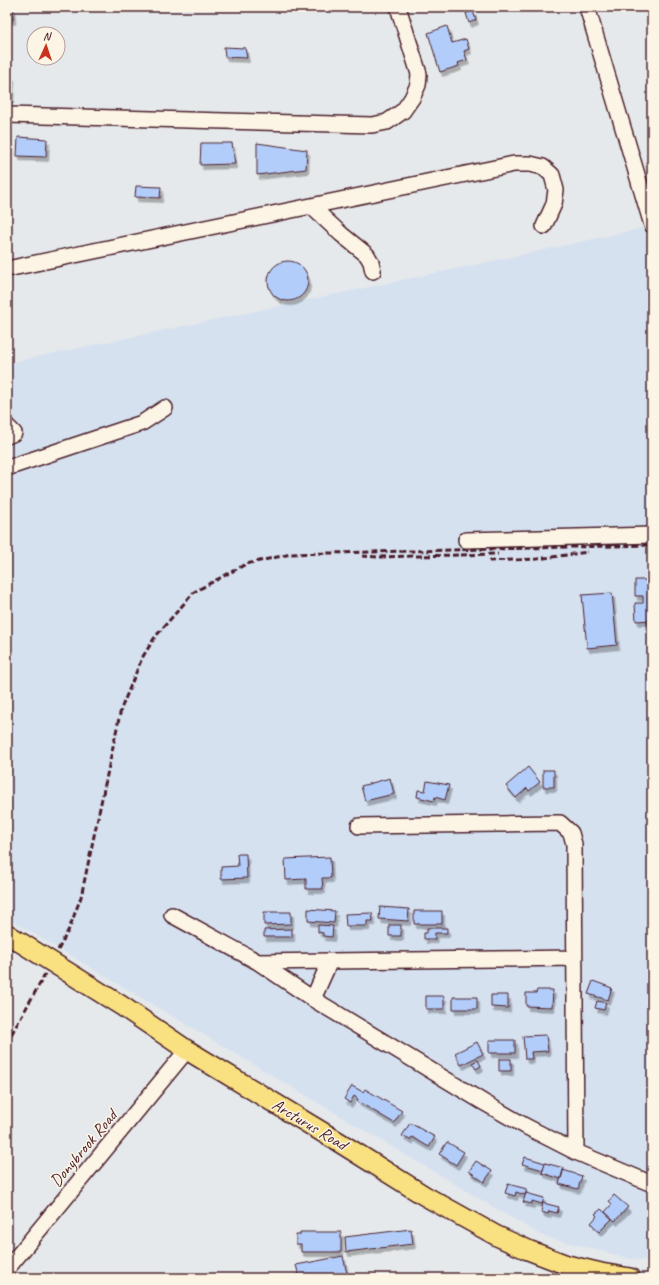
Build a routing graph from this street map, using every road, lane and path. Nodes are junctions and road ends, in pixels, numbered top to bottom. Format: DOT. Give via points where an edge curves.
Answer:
graph roads {
  1 [pos="398,7"];
  2 [pos="587,7"];
  3 [pos="7,115"];
  4 [pos="312,207"];
  5 [pos="652,225"];
  6 [pos="544,226"];
  7 [pos="7,269"];
  8 [pos="373,271"];
  9 [pos="166,408"];
  10 [pos="7,426"];
  11 [pos="7,436"];
  12 [pos="7,468"];
  13 [pos="652,535"];
  14 [pos="466,540"];
  15 [pos="359,826"];
  16 [pos="172,915"];
  17 [pos="7,934"];
  18 [pos="576,958"];
  19 [pos="330,961"];
  20 [pos="258,962"];
  21 [pos="313,999"];
  22 [pos="187,1050"];
  23 [pos="576,1152"];
  24 [pos="652,1184"];
  25 [pos="7,1269"];
  26 [pos="630,1278"];
  1 -- 3 [label="street" via="419,74 418,85 412,98 403,111 388,122 372,125"];
  2 -- 5 [label="street"];
  4 -- 6 [label="street" via="514,164 530,164 543,168 552,175 556,190 554,204"];
  4 -- 7 [label="street"];
  4 -- 8 [label="street" via="367,255"];
  9 -- 12 [label="street" via="142,423"];
  10 -- 11 [label="street" via="14,433"];
  13 -- 14 [label="street"];
  15 -- 18 [label="street" via="560,823 571,833 574,844"];
  16 -- 20 [label="street"];
  17 -- 22 [label="main road, Arcturus Road"];
  18 -- 19 [label="street"];
  18 -- 23 [label="street"];
  19 -- 20 [label="street"];
  19 -- 21 [label="street"];
  20 -- 21 [label="street"];
  21 -- 23 [label="street" via="483,1102"];
  22 -- 25 [label="street, Donybrook Road"];
  22 -- 26 [label="main road, Arcturus Road" via="425,1196 497,1236 567,1265"];
  23 -- 24 [label="street"];
}
